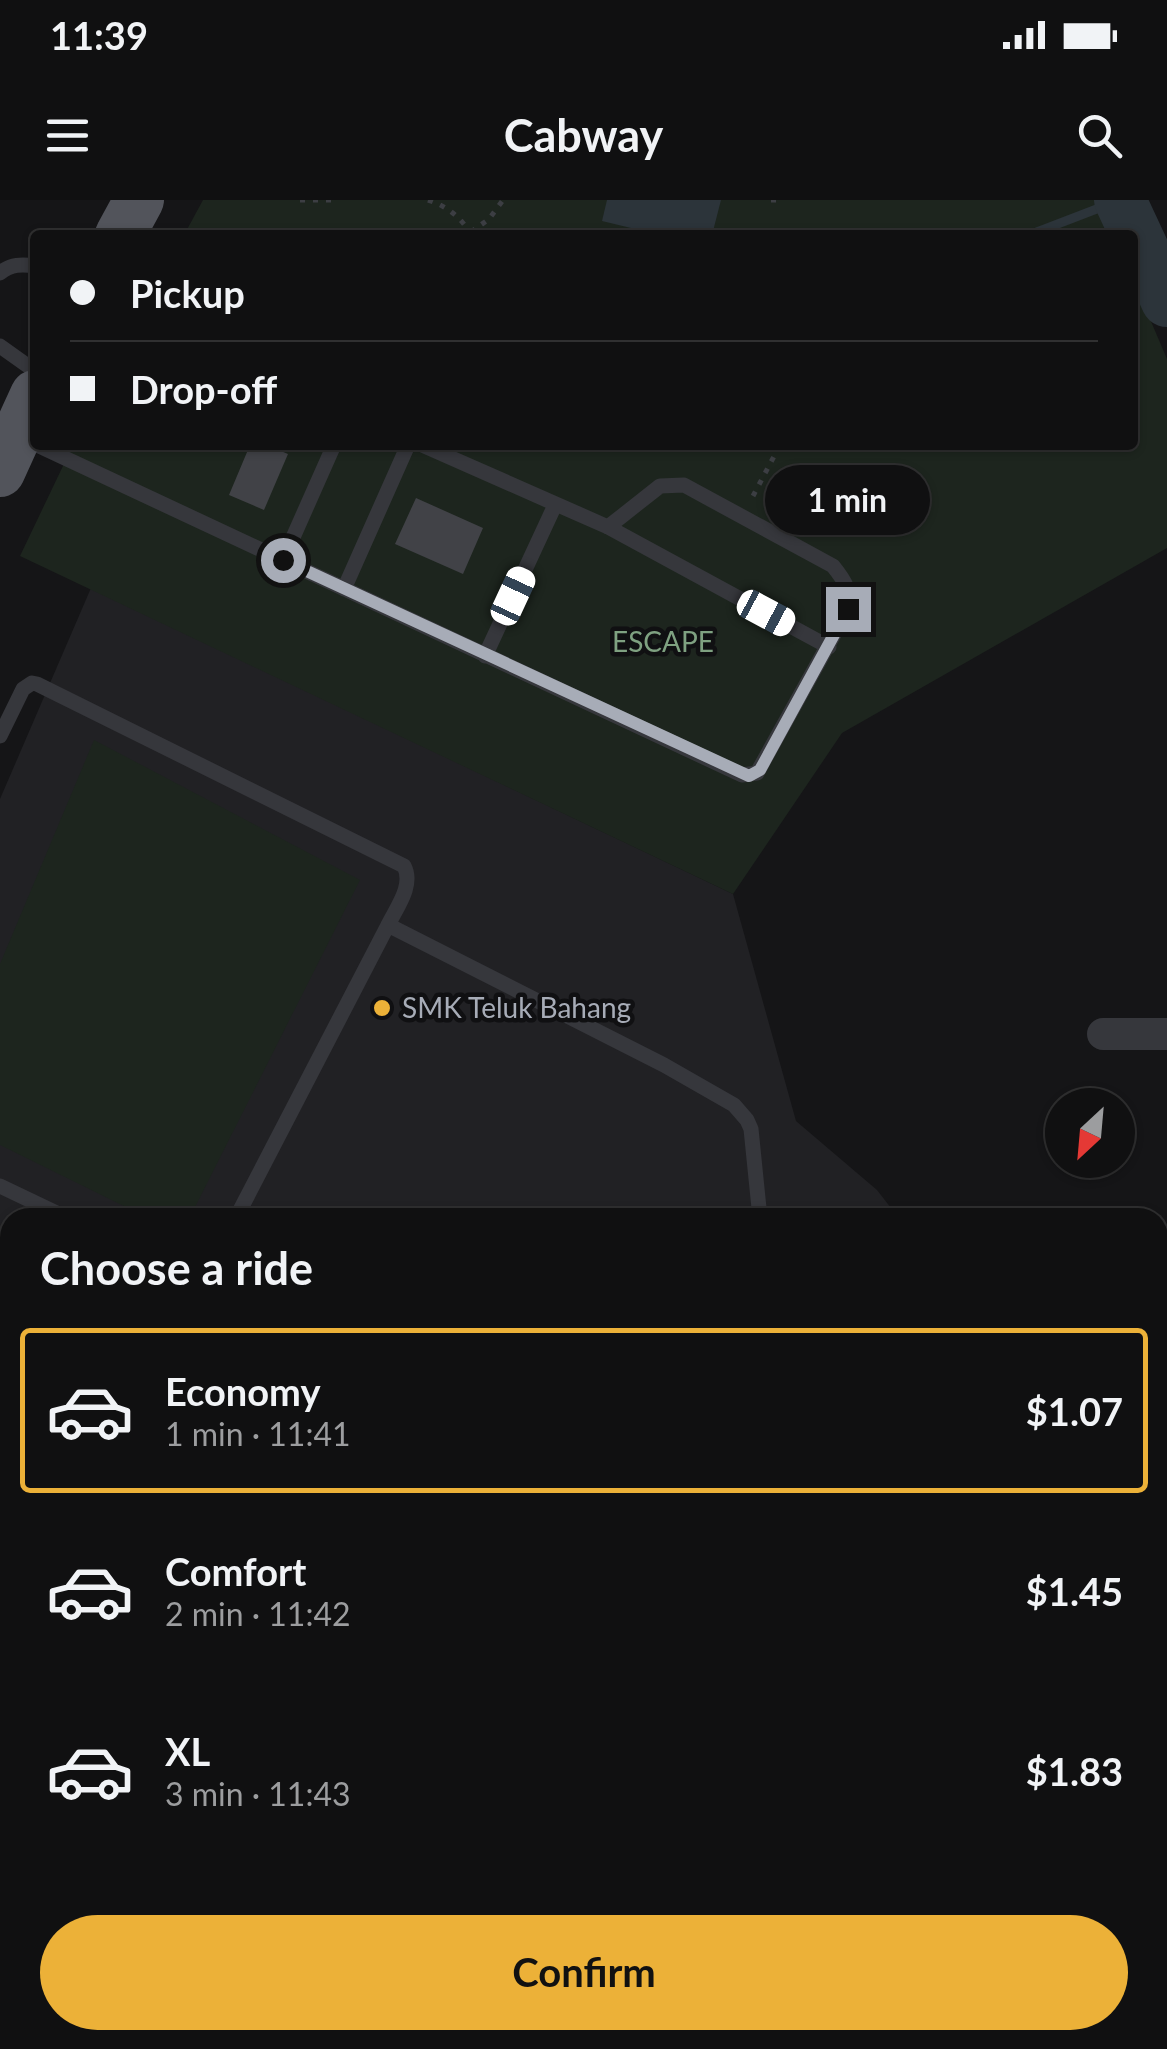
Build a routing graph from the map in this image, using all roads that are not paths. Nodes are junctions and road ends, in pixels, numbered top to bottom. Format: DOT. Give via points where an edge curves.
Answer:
graph roads {
  1 [pos="138,200"];
  2 [pos="123,230"];
  3 [pos="30,265"];
  4 [pos="0,273"];
  5 [pos="0,346"];
  6 [pos="30,367"];
  7 [pos="50,450"];
  8 [pos="332,450"];
  9 [pos="406,450"];
  10 [pos="433,450"];
  11 [pos="555,505"];
  12 [pos="608,528"];
  13 [pos="283,560"];
  14 [pos="344,589"];
  15 [pos="829,647"];
  16 [pos="485,656"];
  17 [pos="0,736"];
  18 [pos="388,925"];
  19 [pos="1103,1034"];
  20 [pos="1167,1034"];
  21 [pos="0,1186"];
  22 [pos="45,1208"];
  23 [pos="241,1208"];
  24 [pos="759,1208"];
  1 -- 2 [label="main road"];
  3 -- 4 [label="lane"];
  5 -- 6 [label="lane"];
  7 -- 13 [label="lane"];
  8 -- 13 [label="lane"];
  9 -- 14 [label="lane"];
  10 -- 11 [label="lane"];
  11 -- 12 [label="lane"];
  11 -- 16 [label="lane"];
  12 -- 15 [label="lane"];
  12 -- 15 [label="lane" via="660,486 684,485 834,566 850,595"];
  13 -- 14 [label="lane"];
  14 -- 16 [label="lane"];
  15 -- 16 [label="lane" via="760,770 749,776"];
  17 -- 18 [label="lane" via="23,689 32,684 118,722 404,866 408,882"];
  18 -- 23 [label="lane"];
  18 -- 24 [label="lane" via="734,1106 751,1129"];
  19 -- 20 [label="street"];
  21 -- 22 [label="lane"];
}
